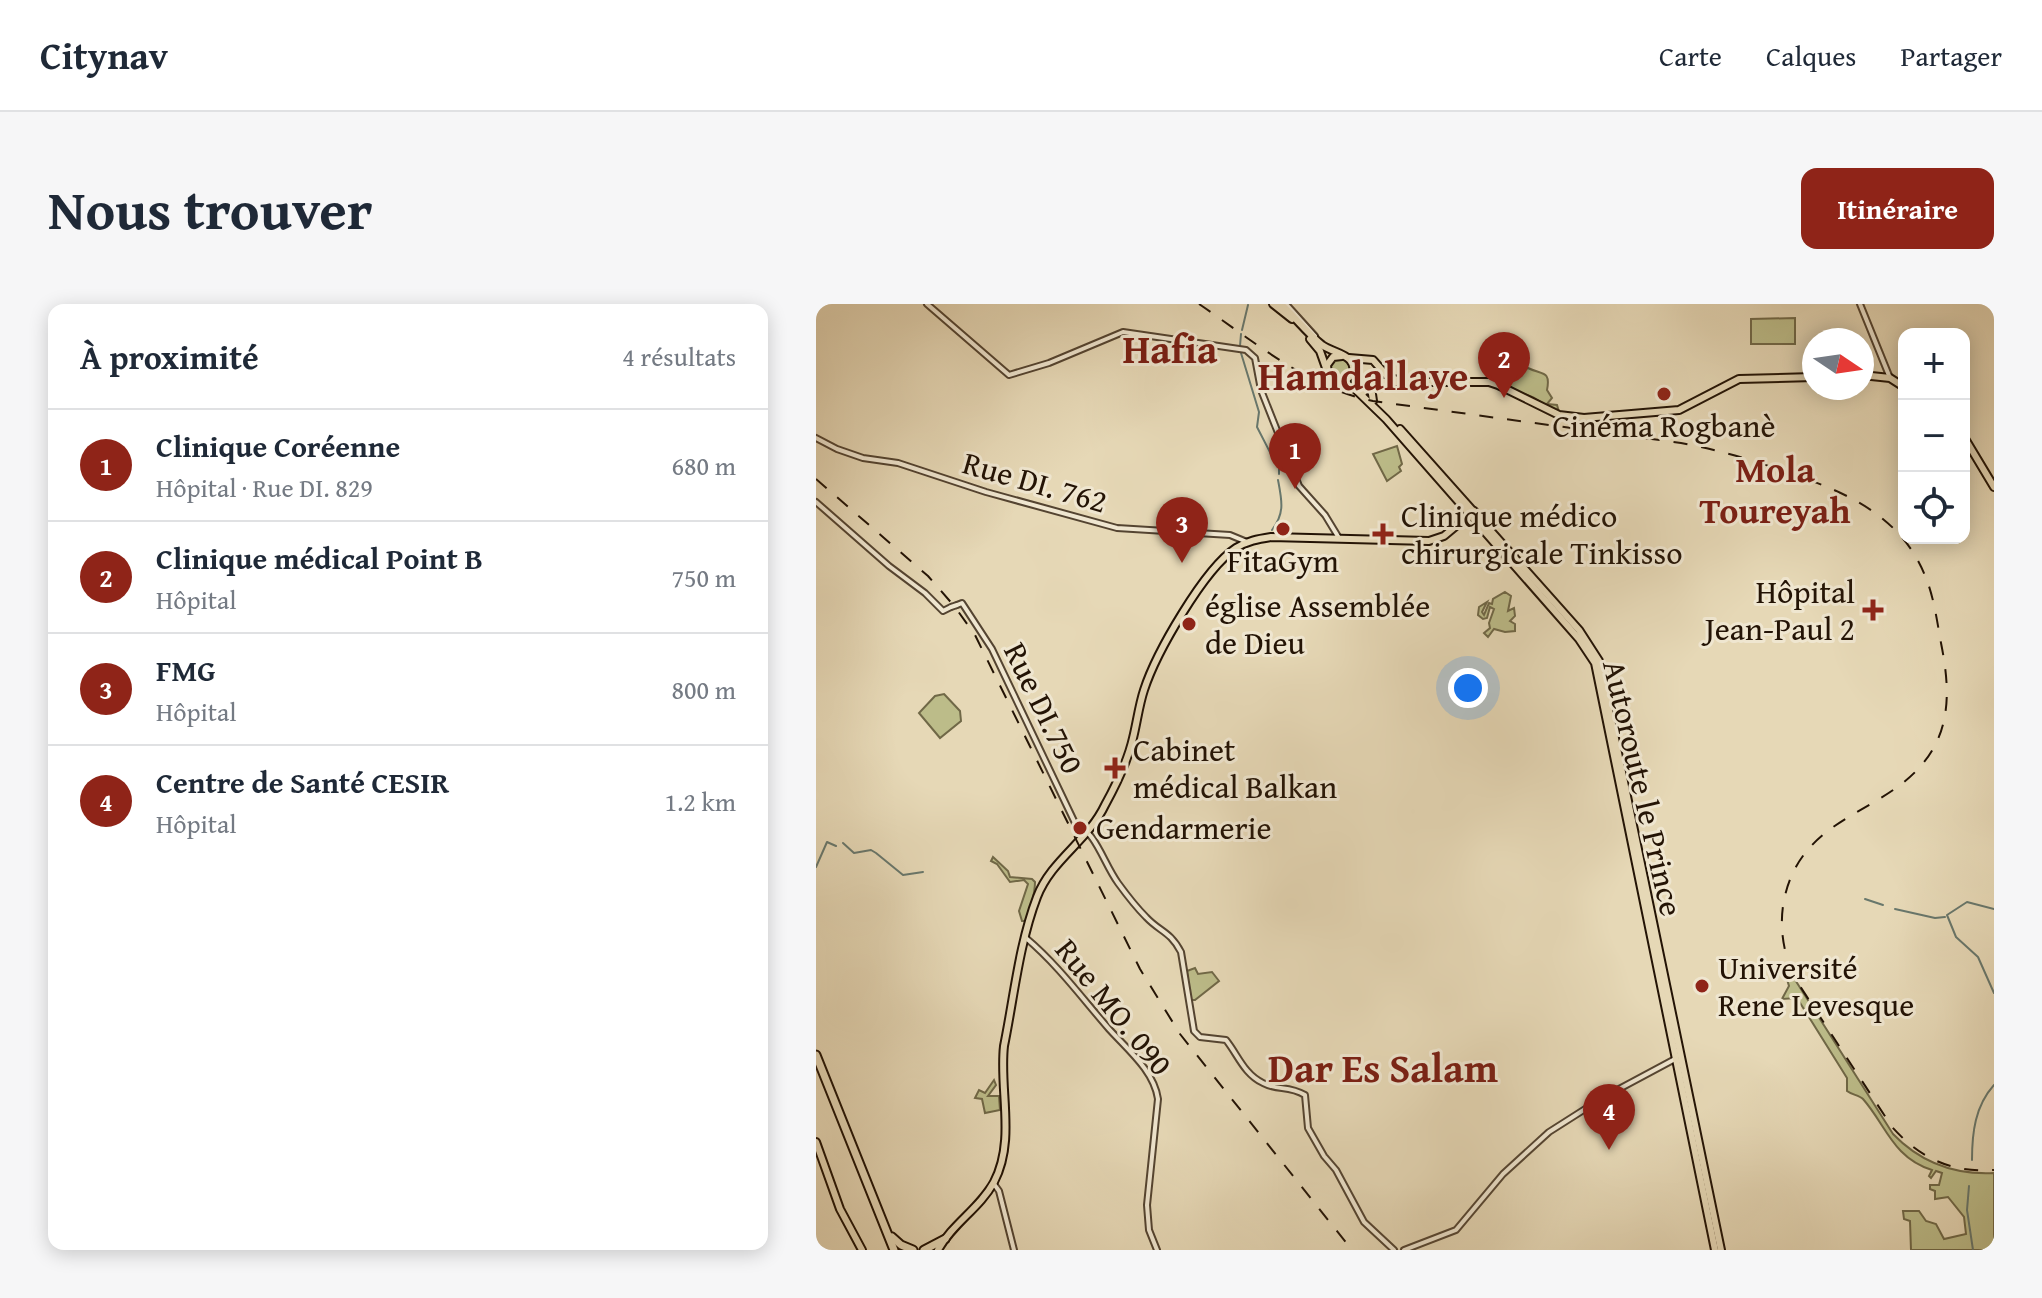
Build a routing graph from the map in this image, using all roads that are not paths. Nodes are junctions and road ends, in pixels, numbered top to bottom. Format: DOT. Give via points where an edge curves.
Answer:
graph roads {
  1 [pos="927,304"];
  2 [pos="1273,304"];
  3 [pos="1283,304"];
  4 [pos="1860,304"];
  5 [pos="1345,357"];
  6 [pos="1326,370"];
  7 [pos="1352,373"];
  8 [pos="1874,376"];
  9 [pos="1802,377"];
  10 [pos="1890,378"];
  11 [pos="1338,382"];
  12 [pos="1404,382"];
  13 [pos="1898,383"];
  14 [pos="1373,401"];
  15 [pos="816,438"];
  16 [pos="1970,447"];
  17 [pos="1994,487"];
  18 [pos="816,502"];
  19 [pos="1472,513"];
  20 [pos="1339,538"];
  21 [pos="1247,542"];
  22 [pos="1089,830"];
  23 [pos="1026,938"];
  24 [pos="816,1055"];
  25 [pos="1677,1058"];
  26 [pos="816,1065"];
  27 [pos="816,1142"];
  28 [pos="993,1183"];
  29 [pos="884,1223"];
  30 [pos="938,1247"];
  31 [pos="862,1250"];
  32 [pos="893,1250"];
  33 [pos="913,1250"];
  34 [pos="1014,1250"];
  35 [pos="1157,1250"];
  36 [pos="1394,1250"];
  37 [pos="1404,1250"];
  38 [pos="1718,1250"];
  1 -- 20 [label="street" via="1009,375 1123,332 1251,353 1299,486"];
  2 -- 6 [label="main road" via="1302,327 1320,351"];
  3 -- 5 [label="main road" via="1317,341"];
  4 -- 10 [label="street"];
  5 -- 6 [label="main road" via="1333,357"];
  5 -- 7 [label="main road" via="1352,363"];
  5 -- 12 [label="main road" via="1373,360 1388,377"];
  6 -- 11 [label="main road"];
  7 -- 11 [label="main road"];
  7 -- 12 [label="main road" via="1369,361 1389,380"];
  7 -- 14 [label="main road, Autoroute le Prince"];
  8 -- 10 [label="main road"];
  9 -- 12 [label="main road" via="1739,379 1679,410 1584,418 1559,415 1489,382"];
  10 -- 13 [label="main road"];
  11 -- 19 [label="main road, Autoroute le Prince" via="1361,394"];
  12 -- 14 [label="main road" via="1375,383"];
  14 -- 19 [label="main road, Autoroute le Prince"];
  15 -- 21 [label="street, Rue DI. 762" via="863,458 898,463 1117,528 1230,535"];
  16 -- 17 [label="main road"];
  18 -- 22 [label="street, Rue DI.750, bridge" via="943,611 960,604 992,649 1075,823"];
  19 -- 20 [label="main road" via="1429,541"];
  19 -- 25 [label="main road, Autoroute le Prince" via="1595,663"];
  19 -- 38 [label="main road, Autoroute le Prince" via="1579,630 1599,661"];
  20 -- 21 [label="main road"];
  21 -- 22 [label="main road" via="1228,554 1198,590 1159,658 1144,690 1130,746"];
  22 -- 23 [label="main road" via="1046,877"];
  22 -- 36 [label="street, Rue DI.750" via="1118,883 1181,952 1197,1035 1226,1040 1247,1072 1264,1084 1292,1087 1305,1095 1308,1128 1326,1160 1364,1222"];
  23 -- 28 [label="main road" via="1004,1046 1004,1141"];
  23 -- 35 [label="street, Rue MO. 090" via="1089,1002 1157,1088 1147,1217"];
  24 -- 29 [label="highway"];
  25 -- 37 [label="street" via="1549,1132 1503,1174 1456,1230"];
  25 -- 38 [label="main road, Autoroute le Prince"];
  26 -- 32 [label="highway"];
  27 -- 31 [label="main road" via="840,1209"];
  28 -- 30 [label="main road"];
  28 -- 34 [label="street"];
  29 -- 32 [label="highway"];
  29 -- 33 [label="highway" via="898,1243"];
}
